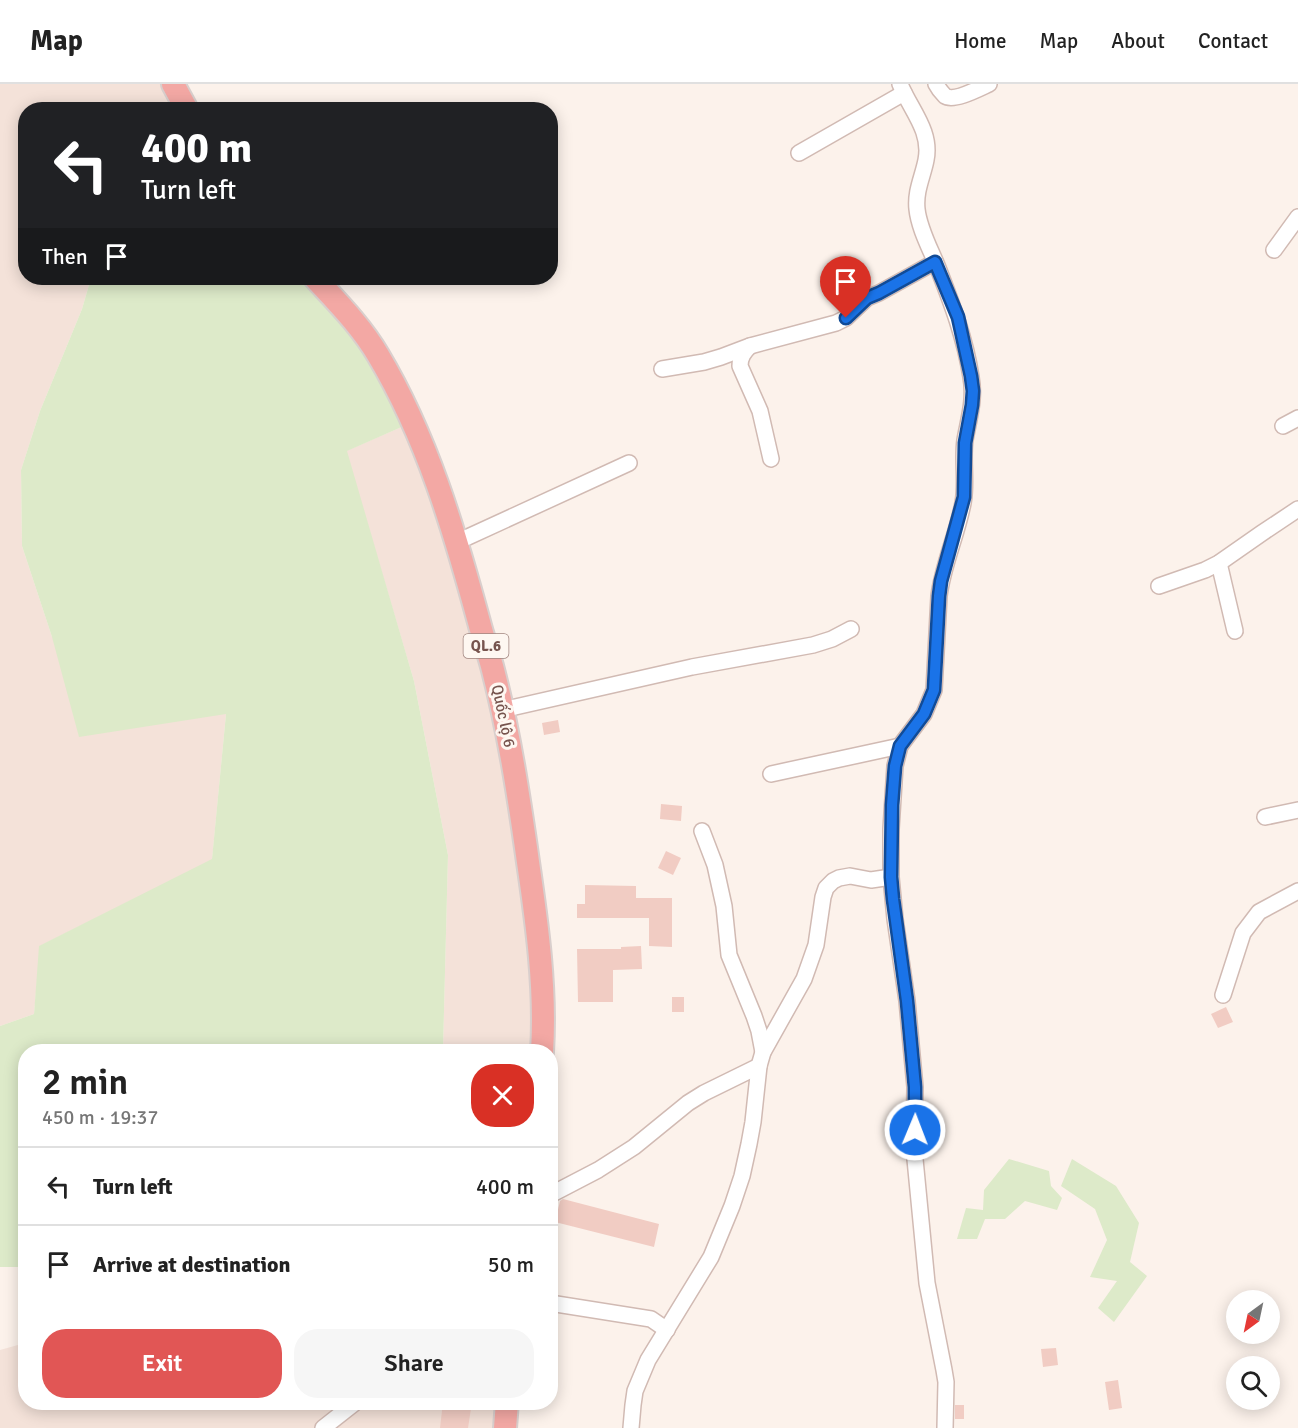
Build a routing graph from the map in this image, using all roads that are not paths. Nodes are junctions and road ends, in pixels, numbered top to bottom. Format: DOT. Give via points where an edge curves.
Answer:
graph roads {
  1 [pos="173,84"];
  2 [pos="936,84"];
  3 [pos="989,84"];
  4 [pos="902,88"];
  5 [pos="183,102"];
  6 [pos="799,153"];
  7 [pos="1296,223"];
  8 [pos="1274,250"];
  9 [pos="935,262"];
  10 [pos="322,285"];
  11 [pos="750,346"];
  12 [pos="662,369"];
  13 [pos="1298,418"];
  14 [pos="1283,426"];
  15 [pos="771,459"];
  16 [pos="629,463"];
  17 [pos="1298,509"];
  18 [pos="457,542"];
  19 [pos="1219,563"];
  20 [pos="1159,586"];
  21 [pos="851,629"];
  22 [pos="1235,631"];
  23 [pos="502,710"];
  24 [pos="900,746"];
  25 [pos="771,774"];
  26 [pos="1298,810"];
  27 [pos="1265,817"];
  28 [pos="702,831"];
  29 [pos="891,877"];
  30 [pos="1298,891"];
  31 [pos="1223,995"];
  32 [pos="542,1044"];
  33 [pos="761,1059"];
  34 [pos="558,1191"];
  35 [pos="558,1304"];
  36 [pos="667,1330"];
  37 [pos="346,1410"];
  38 [pos="506,1410"];
  39 [pos="323,1428"];
  40 [pos="505,1428"];
  41 [pos="631,1428"];
  42 [pos="945,1428"];
  1 -- 5 [label="highway"];
  2 -- 3 [label="street" via="951,98"];
  4 -- 6 [label="street"];
  4 -- 9 [label="street" via="927,140 917,208"];
  7 -- 8 [label="street"];
  9 -- 11 [label="street" via="867,298 836,323"];
  9 -- 24 [label="street" via="958,317 971,376 972,405 965,443 964,497 940,588 934,690 924,714"];
  10 -- 18 [label="highway, Quốc lộ 6 / QL.6" via="354,320 395,386 413,422"];
  11 -- 12 [label="street" via="712,360"];
  11 -- 15 [label="street" via="742,354 740,366 760,411"];
  13 -- 14 [label="street"];
  16 -- 18 [label="street"];
  17 -- 19 [label="street"];
  18 -- 23 [label="highway, Quốc lộ 6 / QL.6"];
  19 -- 20 [label="street"];
  19 -- 22 [label="street"];
  21 -- 23 [label="street" via="813,645 692,667"];
  23 -- 32 [label="highway, Quốc lộ 6 / QL.6" via="535,909 543,999"];
  24 -- 25 [label="street"];
  24 -- 29 [label="street" via="892,805"];
  26 -- 27 [label="street"];
  28 -- 33 [label="street" via="724,906 729,955 759,1031"];
  29 -- 33 [label="street" via="871,880 850,876 833,881 826,888 816,945 804,979"];
  29 -- 42 [label="street" via="915,1087 914,1149 926,1272 944,1370"];
  30 -- 31 [label="street" via="1259,912 1243,933"];
  33 -- 34 [label="street" via="688,1103 634,1147"];
  33 -- 36 [label="street" via="749,1144 732,1206 711,1257"];
  35 -- 36 [label="street" via="651,1319"];
  36 -- 41 [label="street" via="635,1391"];
  37 -- 39 [label="street"];
  38 -- 40 [label="highway"];
}
